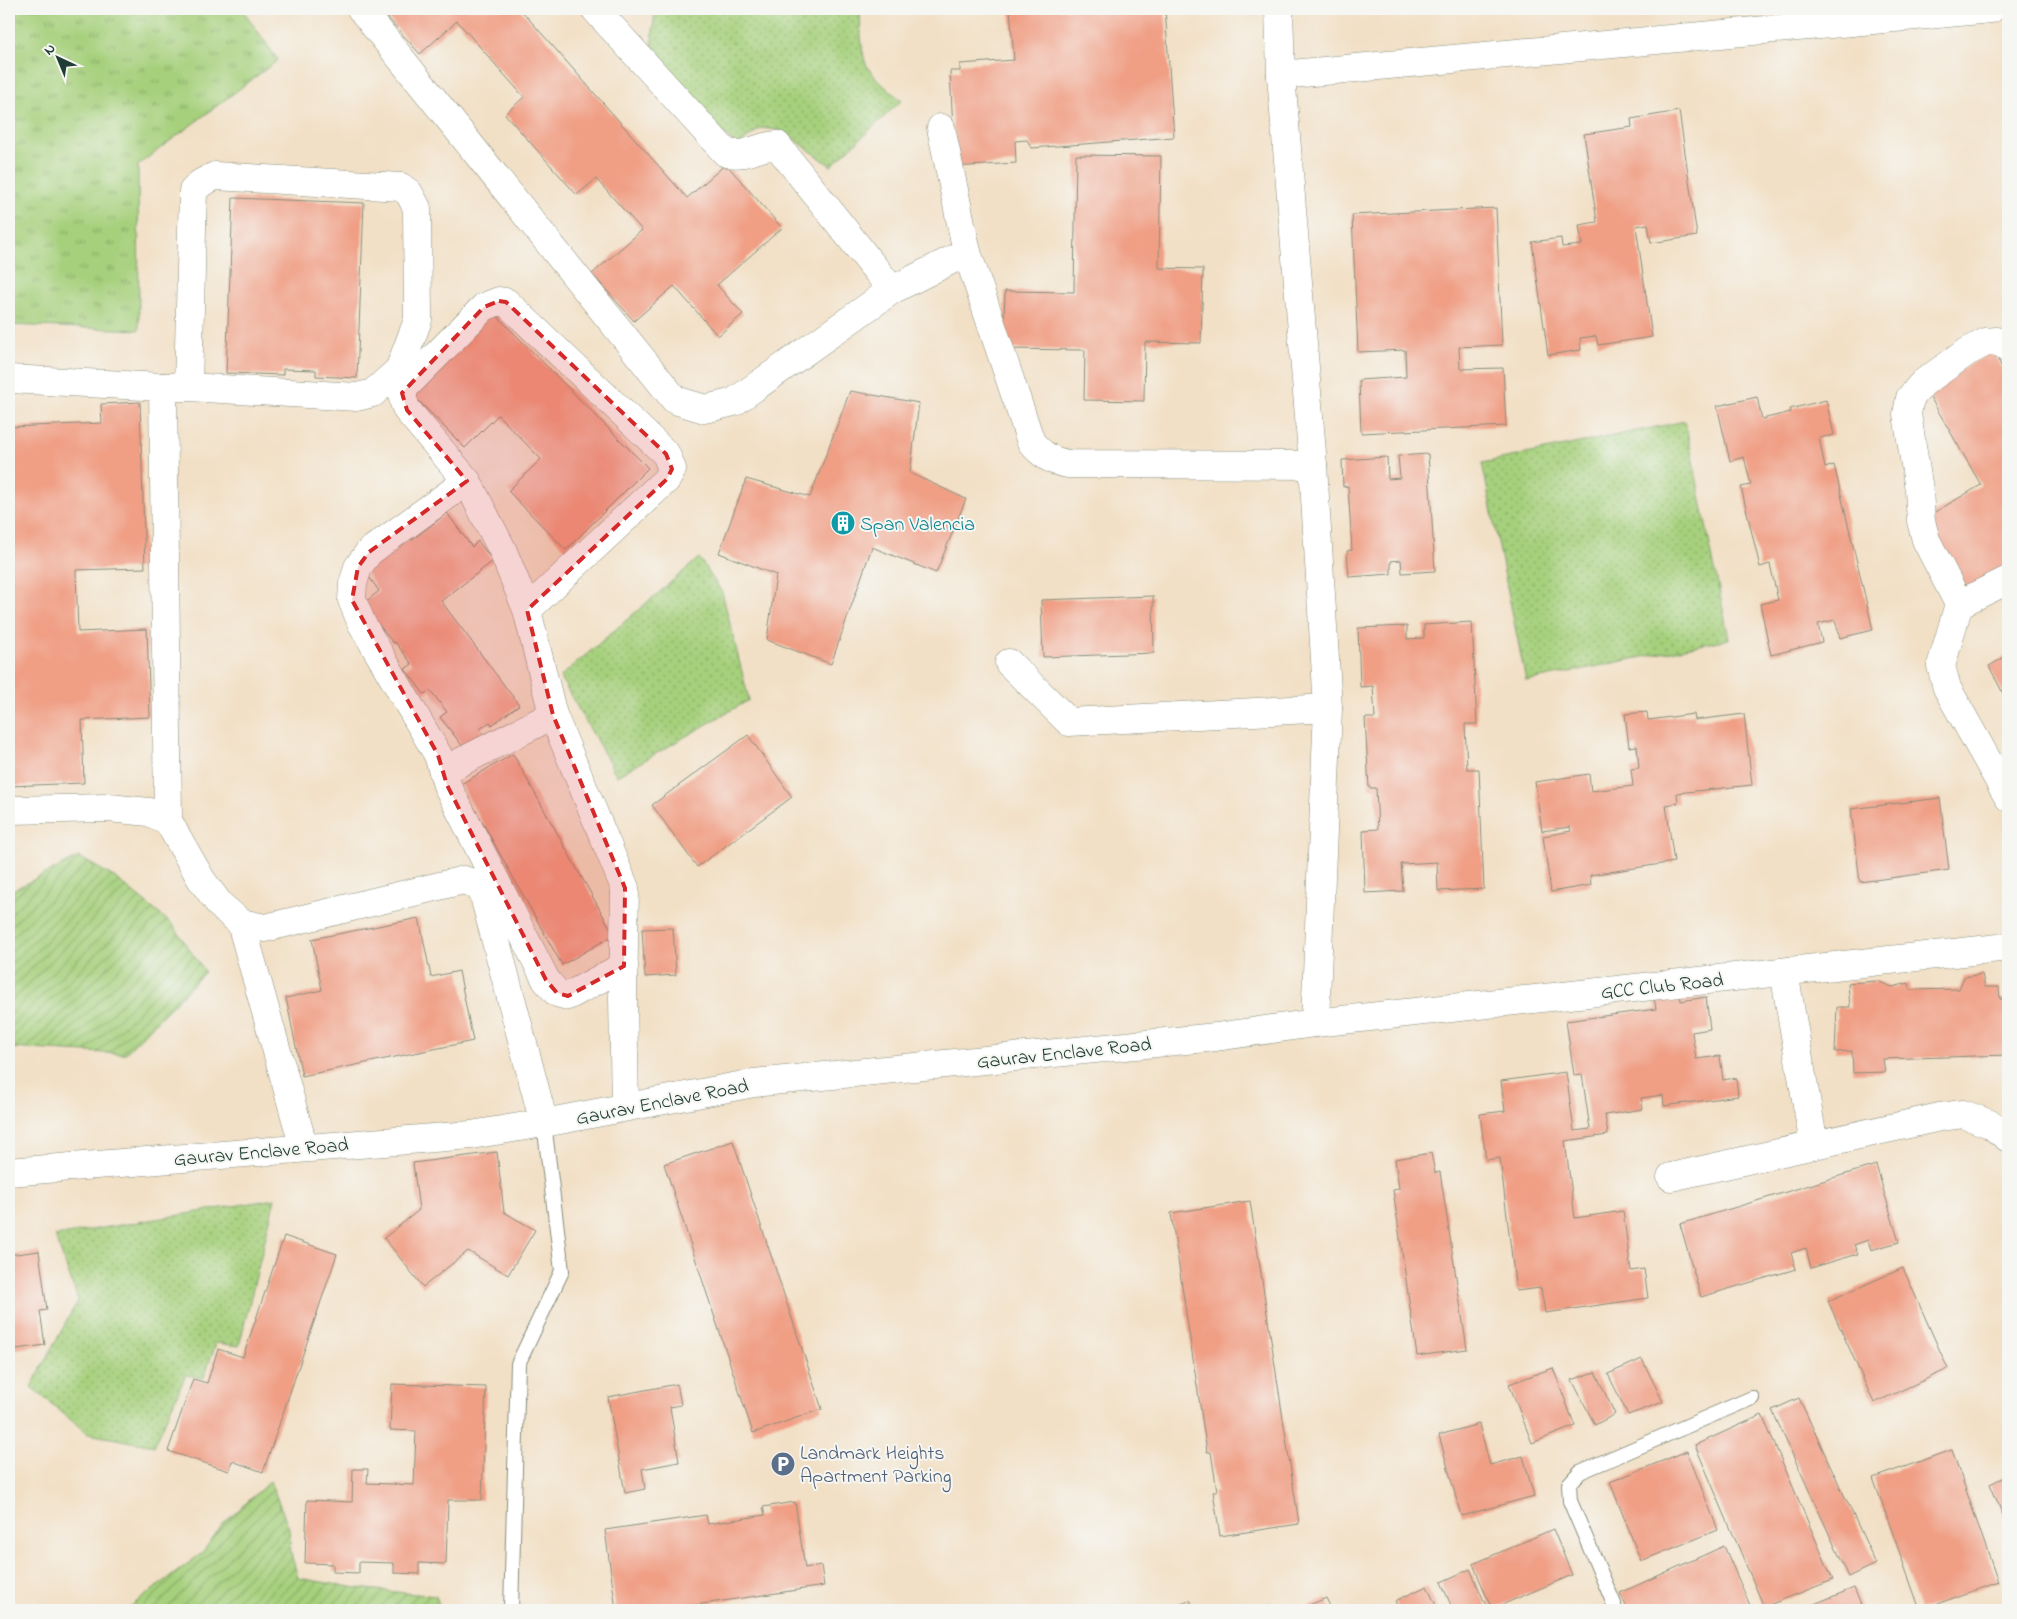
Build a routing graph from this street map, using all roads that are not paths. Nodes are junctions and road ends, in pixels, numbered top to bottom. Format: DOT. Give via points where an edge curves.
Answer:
graph roads {
  1 [pos="361,9"];
  2 [pos="595,9"];
  3 [pos="1279,9"];
  4 [pos="1990,9"];
  5 [pos="1281,75"];
  6 [pos="941,128"];
  7 [pos="967,252"];
  8 [pos="892,290"];
  9 [pos="2008,349"];
  10 [pos="9,379"];
  11 [pos="176,387"];
  12 [pos="1313,465"];
  13 [pos="467,481"];
  14 [pos="2008,580"];
  15 [pos="1959,604"];
  16 [pos="527,610"];
  17 [pos="1009,664"];
  18 [pos="1328,708"];
  19 [pos="553,715"];
  20 [pos="443,771"];
  21 [pos="2008,797"];
  22 [pos="9,810"];
  23 [pos="168,822"];
  24 [pos="241,923"];
  25 [pos="2008,947"];
  26 [pos="624,966"];
  27 [pos="1784,972"];
  28 [pos="1315,1023"];
  29 [pos="625,1108"];
  30 [pos="544,1123"];
  31 [pos="2008,1138"];
  32 [pos="1814,1145"];
  33 [pos="304,1148"];
  34 [pos="9,1172"];
  35 [pos="1671,1177"];
  36 [pos="1752,1398"];
  37 [pos="511,1610"];
  38 [pos="1613,1610"];
  1 -- 8 [label="street" via="675,400 705,409 734,402"];
  2 -- 8 [label="street" via="726,153 740,155 777,145"];
  3 -- 5 [label="street"];
  4 -- 5 [label="street"];
  5 -- 12 [label="street"];
  6 -- 7 [label="street"];
  7 -- 8 [label="street"];
  7 -- 12 [label="street" via="1031,442 1041,454 1054,462 1068,464"];
  9 -- 15 [label="street" via="1997,341 1986,342 1923,383 1910,398 1908,406 1926,540"];
  10 -- 11 [label="street"];
  11 -- 11 [label="street" via="357,397 372,393 388,380 399,370 418,320 417,208 409,193 401,187 215,176 201,183 193,191"];
  11 -- 23 [label="street"];
  12 -- 18 [label="street"];
  13 -- 16 [label="street" via="502,549"];
  13 -- 16 [label="street" via="407,410 402,394 484,307 498,301 506,302 666,454 672,469 667,480"];
  13 -- 20 [label="street" via="369,552 358,567 353,584 352,600 362,624 438,755"];
  14 -- 15 [label="street"];
  15 -- 21 [label="street" via="1941,666 1947,688"];
  16 -- 19 [label="street"];
  17 -- 18 [label="street" via="1069,722"];
  18 -- 28 [label="street"];
  19 -- 20 [label="street"];
  19 -- 26 [label="street" via="625,888"];
  20 -- 26 [label="street" via="546,980 557,993 568,996"];
  22 -- 23 [label="street" via="109,808 149,812"];
  23 -- 24 [label="street" via="220,906"];
  24 -- 30 [label="street" via="265,928 464,880 476,885 484,896"];
  24 -- 33 [label="street"];
  25 -- 27 [label="street, GCC Club Road"];
  26 -- 29 [label="street"];
  27 -- 28 [label="street, GCC Club Road"];
  27 -- 32 [label="street"];
  28 -- 29 [label="street, Gaurav Enclave Road" via="1216,1037 754,1083"];
  29 -- 30 [label="street, Gaurav Enclave Road"];
  30 -- 33 [label="street, Gaurav Enclave Road" via="470,1135"];
  30 -- 37 [label="lane" via="562,1271 518,1364"];
  31 -- 32 [label="street" via="1990,1124 1963,1114 1940,1116"];
  32 -- 35 [label="street"];
  33 -- 34 [label="street, Gaurav Enclave Road"];
  36 -- 38 [label="lane" via="1580,1472 1569,1484 1570,1501 1614,1604"];
}
